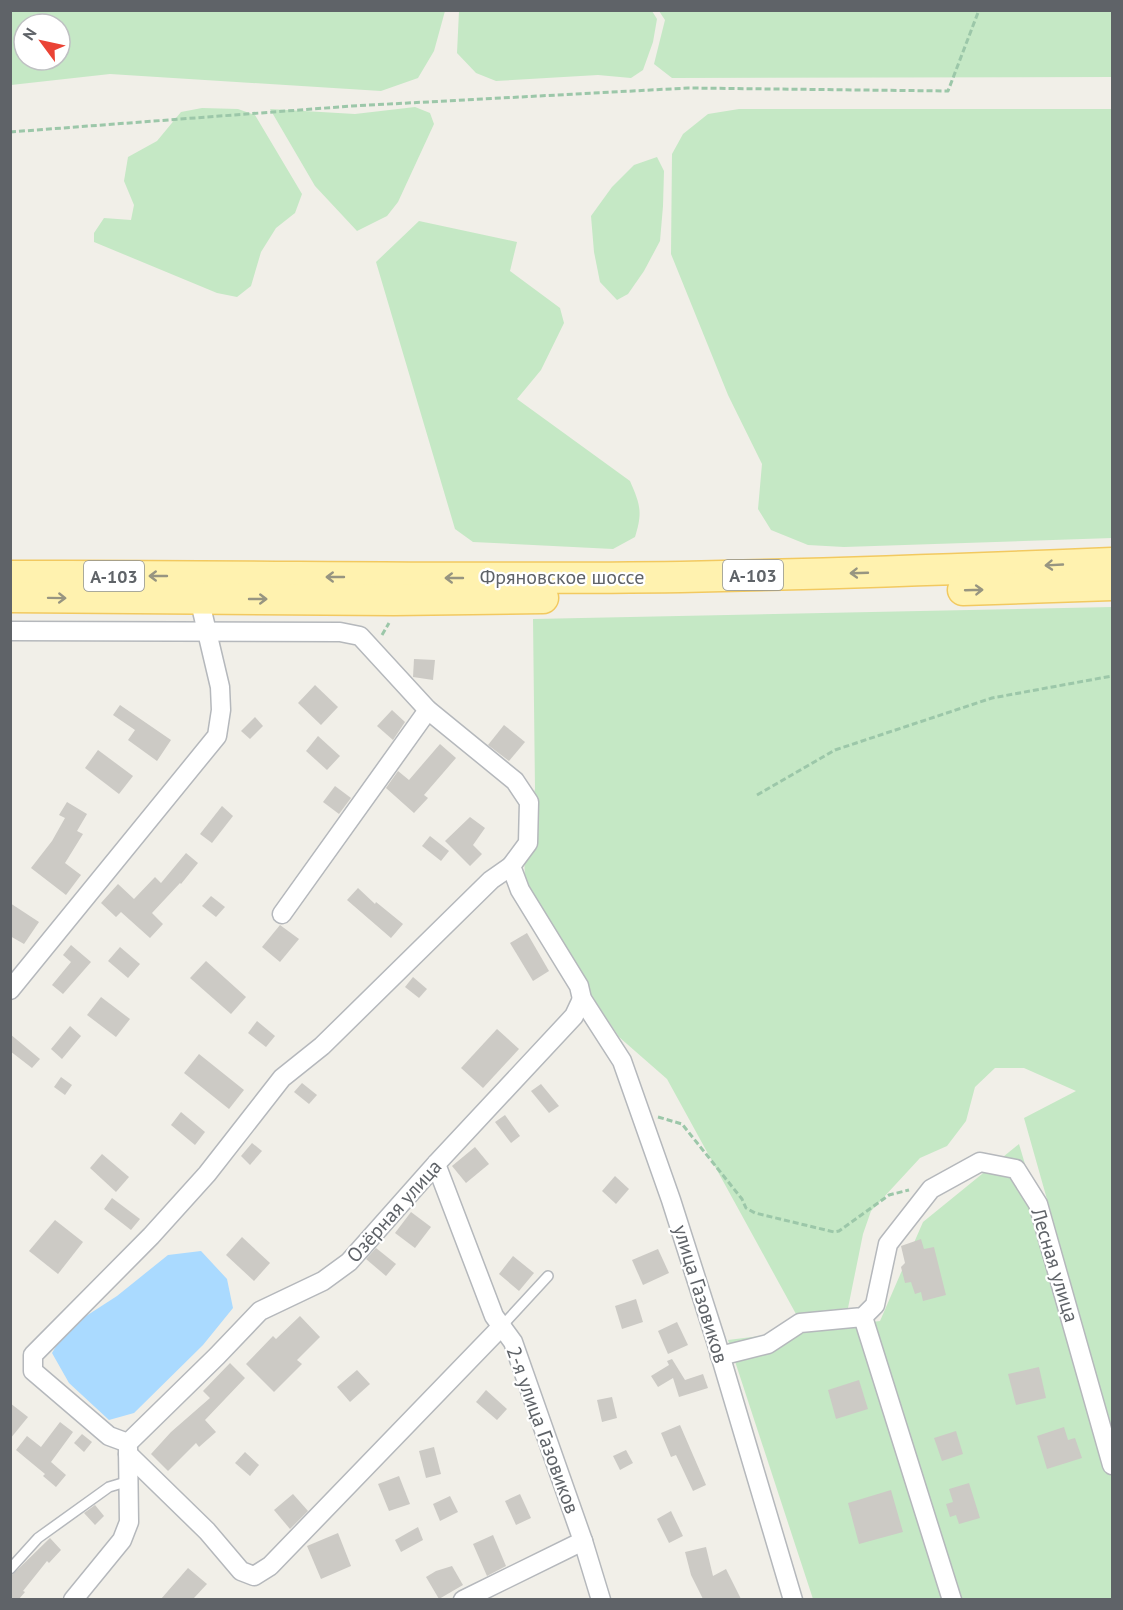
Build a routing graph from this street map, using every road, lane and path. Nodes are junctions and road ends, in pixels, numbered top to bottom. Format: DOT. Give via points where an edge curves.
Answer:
graph roads {
  1 [pos="979,10"];
  2 [pos="10,132"];
  3 [pos="1113,563"];
  4 [pos="10,576"];
  5 [pos="1113,585"];
  6 [pos="10,597"];
  7 [pos="200,598"];
  8 [pos="389,622"];
  9 [pos="10,631"];
  10 [pos="207,632"];
  11 [pos="374,650"];
  12 [pos="1113,676"];
  13 [pos="428,710"];
  14 [pos="757,795"];
  15 [pos="511,866"];
  16 [pos="282,914"];
  17 [pos="10,990"];
  18 [pos="582,999"];
  19 [pos="641,1115"];
  20 [pos="436,1164"];
  21 [pos="917,1186"];
  22 [pos="548,1276"];
  23 [pos="863,1317"];
  24 [pos="502,1326"];
  25 [pos="720,1356"];
  26 [pos="128,1448"];
  27 [pos="1113,1465"];
  28 [pos="129,1481"];
  29 [pos="583,1541"];
  30 [pos="10,1569"];
  31 [pos="73,1599"];
  32 [pos="463,1599"];
  33 [pos="601,1599"];
  34 [pos="793,1599"];
  35 [pos="952,1599"];
  1 -- 2 [label="path" via="948,91 688,88 352,106"];
  3 -- 4 [label="main road, Фряновское шоссе / А-103, one-way" via="679,577"];
  7 -- 5 [label="main road, Фряновское шоссе / А-103, one-way" via="777,596"];
  6 -- 7 [label="main road, Фряновское шоссе / А-103, one-way"];
  7 -- 10 [label="street"];
  8 -- 11 [label="path"];
  9 -- 10 [label="street"];
  10 -- 11 [label="street" via="340,632 360,636"];
  10 -- 17 [label="street" via="220,687 216,736"];
  11 -- 13 [label="street"];
  12 -- 14 [label="path" via="992,698 836,750"];
  13 -- 15 [label="street" via="515,781 529,802 528,843"];
  13 -- 16 [label="street"];
  15 -- 18 [label="street, улица Газовиков" via="520,890 579,986"];
  15 -- 26 [label="street" via="491,880 322,1046 282,1078 151,1236 33,1355 33,1371"];
  18 -- 19 [label="street, улица Газовиков" via="622,1061"];
  18 -- 20 [label="street, Озёрная улица" via="574,1016"];
  19 -- 21 [label="path" via="679,1121 746,1208 755,1213 834,1232 890,1195"];
  19 -- 25 [label="street, улица Газовиков"];
  20 -- 24 [label="street, 2-я улица Газовиков" via="494,1316"];
  20 -- 26 [label="street, Озёрная улица" via="349,1262 323,1281 260,1311"];
  22 -- 24 [label="lane"];
  23 -- 25 [label="street" via="800,1323 768,1344"];
  23 -- 27 [label="street, Лесная улица" via="875,1305 888,1244 931,1189 980,1162 1016,1169 1038,1204"];
  23 -- 35 [label="street"];
  24 -- 26 [label="street" via="270,1566 254,1576 241,1571"];
  24 -- 29 [label="street, 2-я улица Газовиков" via="513,1342"];
  25 -- 34 [label="street, улица Газовиков"];
  26 -- 28 [label="street"];
  28 -- 30 [label="lane" via="109,1487 38,1538"];
  28 -- 31 [label="street" via="129,1522 122,1540"];
  29 -- 32 [label="street"];
  29 -- 33 [label="street, 2-я улица Газовиков"];
}
